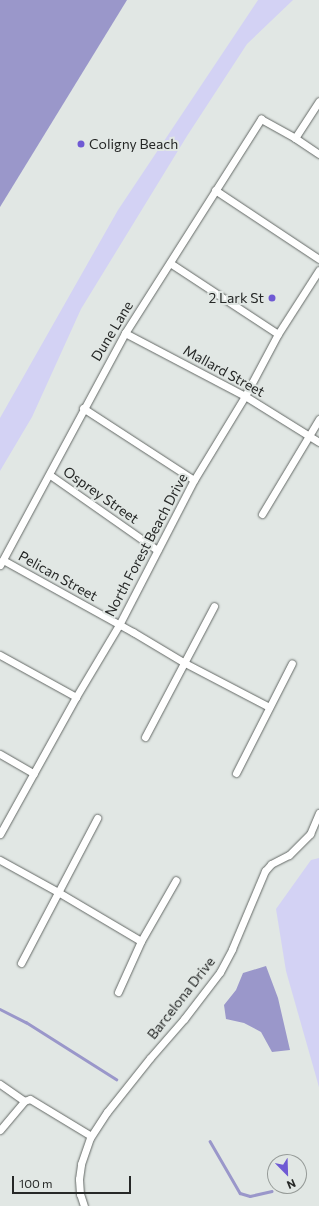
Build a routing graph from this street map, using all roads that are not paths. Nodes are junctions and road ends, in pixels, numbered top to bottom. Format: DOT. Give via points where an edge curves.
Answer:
graph roads {
  1 [pos="319,101"];
  2 [pos="295,138"];
  3 [pos="319,154"];
  4 [pos="214,190"];
  5 [pos="319,259"];
  6 [pos="170,263"];
  7 [pos="319,270"];
  8 [pos="125,333"];
  9 [pos="278,334"];
  10 [pos="245,396"];
  11 [pos="83,408"];
  12 [pos="319,419"];
  13 [pos="309,436"];
  14 [pos="319,442"];
  15 [pos="50,474"];
  16 [pos="194,480"];
  17 [pos="262,514"];
  18 [pos="157,550"];
  19 [pos="2,563"];
  20 [pos="214,606"];
  21 [pos="119,625"];
  22 [pos="0,655"];
  23 [pos="183,662"];
  24 [pos="292,663"];
  25 [pos="76,697"];
  26 [pos="269,707"];
  27 [pos="145,737"];
  28 [pos="0,754"];
  29 [pos="236,773"];
  30 [pos="34,774"];
  31 [pos="319,813"];
  32 [pos="97,818"];
  33 [pos="0,834"];
  34 [pos="0,860"];
  35 [pos="176,880"];
  36 [pos="58,892"];
  37 [pos="141,941"];
  38 [pos="21,964"];
  39 [pos="118,992"];
  40 [pos="0,1084"];
  41 [pos="24,1101"];
  42 [pos="0,1130"];
  43 [pos="91,1136"];
  44 [pos="84,1206"];
  1 -- 2 [label="street"];
  2 -- 3 [label="street"];
  2 -- 4 [label="street, Dune Lane" via="261,118"];
  4 -- 5 [label="street"];
  4 -- 6 [label="street, Dune Lane"];
  6 -- 8 [label="street, Dune Lane"];
  6 -- 9 [label="street"];
  7 -- 9 [label="street, North Forest Beach Drive"];
  8 -- 10 [label="street, Mallard Street"];
  8 -- 11 [label="street, Dune Lane"];
  9 -- 10 [label="street, North Forest Beach Drive"];
  10 -- 13 [label="street, Mallard Street"];
  10 -- 16 [label="street, North Forest Beach Drive"];
  11 -- 15 [label="street, Dune Lane"];
  11 -- 16 [label="street"];
  12 -- 13 [label="street"];
  13 -- 14 [label="street, Mallard Street"];
  13 -- 17 [label="street"];
  15 -- 18 [label="street, Osprey Street"];
  15 -- 19 [label="street, Dune Lane"];
  16 -- 18 [label="street, North Forest Beach Drive"];
  18 -- 21 [label="street, North Forest Beach Drive"];
  19 -- 21 [label="street, Pelican Street"];
  20 -- 23 [label="street"];
  21 -- 23 [label="street, Pelican Street"];
  21 -- 25 [label="street, North Forest Beach Drive"];
  22 -- 25 [label="street"];
  23 -- 26 [label="street, Pelican Street"];
  23 -- 27 [label="street"];
  24 -- 26 [label="street"];
  25 -- 30 [label="street, North Forest Beach Drive"];
  26 -- 29 [label="street"];
  28 -- 30 [label="street"];
  30 -- 33 [label="street, North Forest Beach Drive"];
  31 -- 43 [label="street, Barcelona Drive" via="310,834 289,855 271,864 265,871 220,972 107,1112"];
  32 -- 36 [label="street"];
  34 -- 36 [label="street"];
  35 -- 37 [label="street"];
  36 -- 37 [label="street"];
  36 -- 38 [label="street"];
  37 -- 39 [label="street"];
  40 -- 41 [label="street"];
  41 -- 42 [label="street"];
  41 -- 43 [label="street" via="30,1099"];
  43 -- 44 [label="street, Barcelona Drive" via="81,1164 79,1179"];
}
